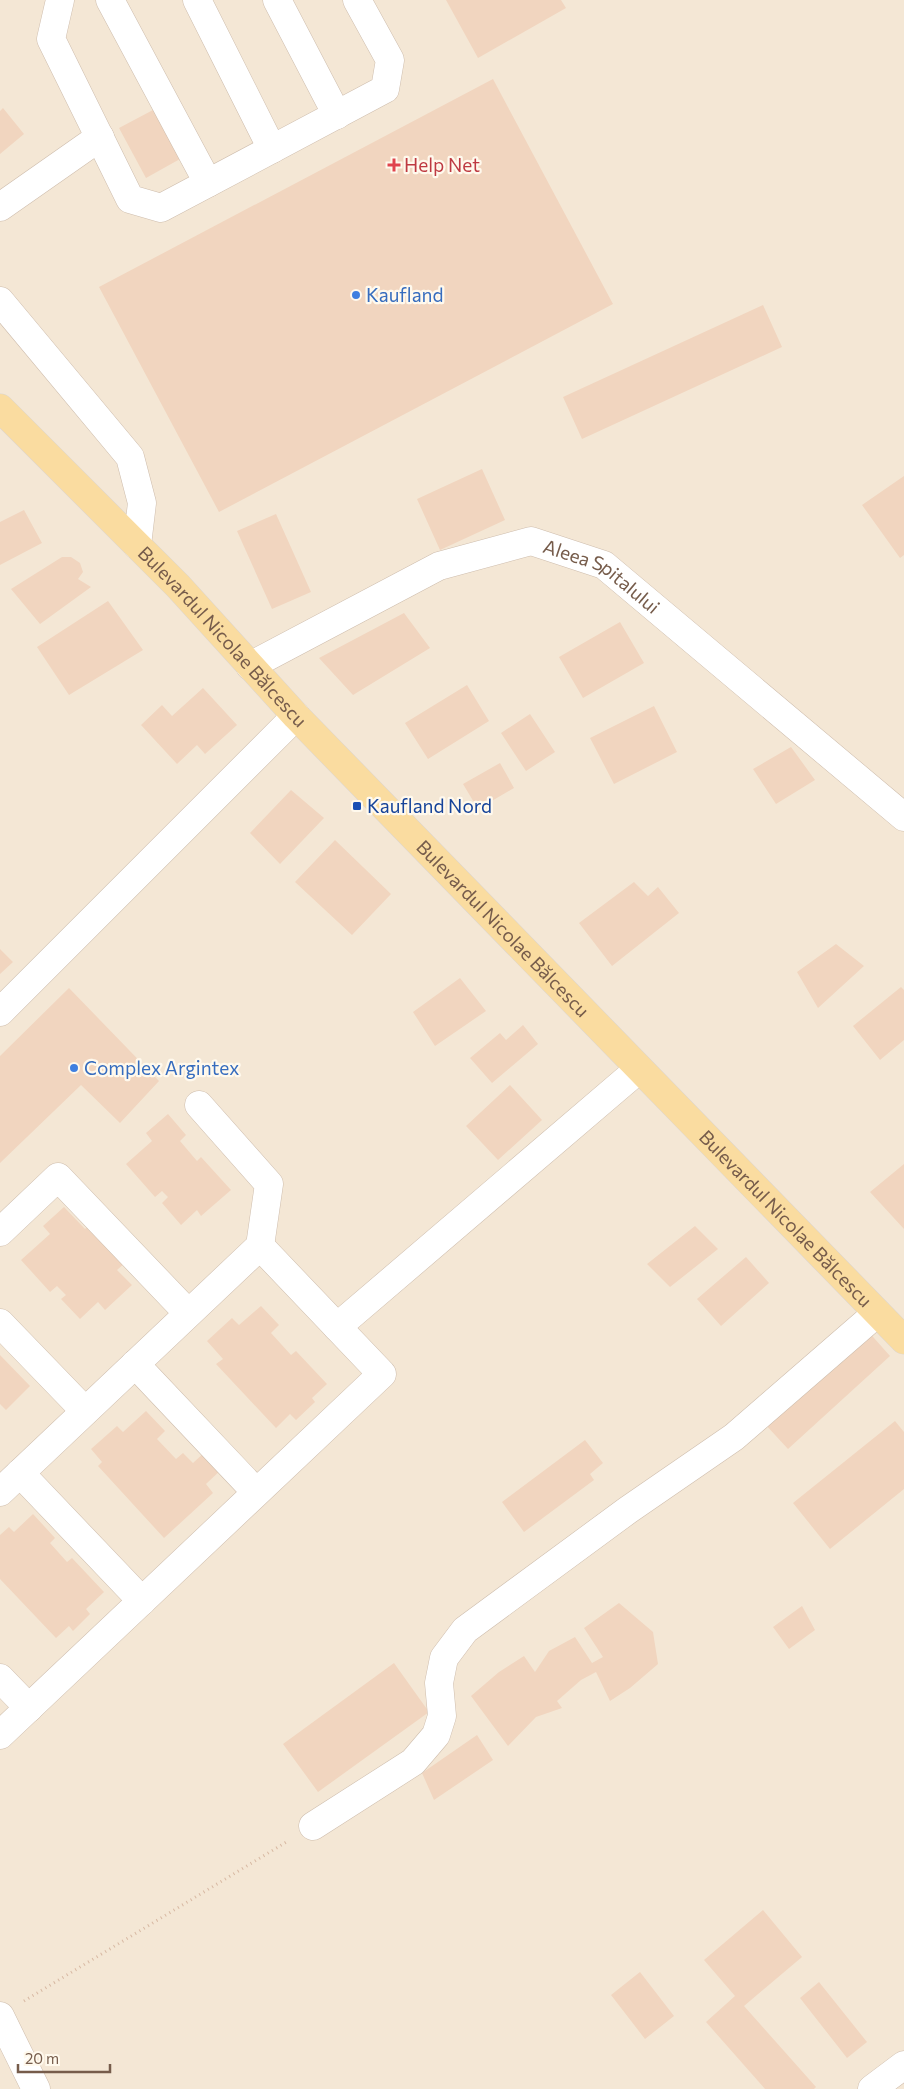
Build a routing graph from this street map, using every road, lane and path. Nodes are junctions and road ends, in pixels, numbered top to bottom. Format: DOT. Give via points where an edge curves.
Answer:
graph roads {
  1 [pos="60,0"];
  2 [pos="110,0"];
  3 [pos="197,0"];
  4 [pos="277,0"];
  5 [pos="357,0"];
  6 [pos="337,115"];
  7 [pos="100,137"];
  8 [pos="272,149"];
  9 [pos="208,183"];
  10 [pos="0,207"];
  11 [pos="0,301"];
  12 [pos="0,408"];
  13 [pos="137,545"];
  14 [pos="250,666"];
  15 [pos="296,716"];
  16 [pos="904,817"];
  17 [pos="0,1012"];
  18 [pos="640,1069"];
  19 [pos="199,1105"];
  20 [pos="0,1232"];
  21 [pos="260,1246"];
  22 [pos="188,1313"];
  23 [pos="877,1313"];
  24 [pos="0,1322"];
  25 [pos="337,1327"];
  26 [pos="904,1340"];
  27 [pos="135,1364"];
  28 [pos="85,1411"];
  29 [pos="20,1473"];
  30 [pos="0,1492"];
  31 [pos="256,1492"];
  32 [pos="142,1601"];
  33 [pos="0,1678"];
  34 [pos="29,1708"];
  35 [pos="0,1735"];
  36 [pos="313,1826"];
  37 [pos="9,2010"];
  38 [pos="902,2070"];
  39 [pos="36,2089"];
  40 [pos="872,2089"];
  1 -- 7 [label="street" via="51,39"];
  2 -- 9 [label="street"];
  3 -- 8 [label="street"];
  4 -- 6 [label="street"];
  5 -- 6 [label="street" via="390,60 385,89"];
  6 -- 8 [label="street"];
  7 -- 9 [label="street" via="130,199 161,208"];
  7 -- 10 [label="street"];
  8 -- 9 [label="street"];
  11 -- 13 [label="street" via="130,457 142,503"];
  12 -- 13 [label="main road, Bulevardul Nicolae Bălcescu"];
  13 -- 14 [label="main road, Bulevardul Nicolae Bălcescu"];
  14 -- 15 [label="main road, Bulevardul Nicolae Bălcescu"];
  14 -- 16 [label="street, Aleea Spitalului" via="439,566 531,541 604,564"];
  15 -- 17 [label="street"];
  15 -- 18 [label="main road, Bulevardul Nicolae Bălcescu"];
  18 -- 23 [label="main road, Bulevardul Nicolae Bălcescu"];
  18 -- 25 [label="street"];
  19 -- 21 [label="street" via="269,1184"];
  20 -- 22 [label="street" via="58,1177"];
  21 -- 22 [label="street"];
  21 -- 25 [label="street"];
  22 -- 27 [label="street"];
  23 -- 26 [label="main road, Bulevardul Nicolae Bălcescu"];
  23 -- 36 [label="street" via="734,1437 465,1630 444,1658 439,1683 442,1716 436,1735 413,1762"];
  24 -- 28 [label="street"];
  25 -- 31 [label="street" via="382,1374"];
  27 -- 28 [label="street"];
  27 -- 31 [label="street"];
  28 -- 29 [label="street"];
  29 -- 30 [label="street"];
  29 -- 32 [label="street"];
  31 -- 32 [label="street"];
  32 -- 34 [label="street"];
  33 -- 34 [label="street"];
  34 -- 35 [label="street"];
  36 -- 37 [label="path"];
  37 -- 39 [label="street"];
  38 -- 40 [label="street"];
}
